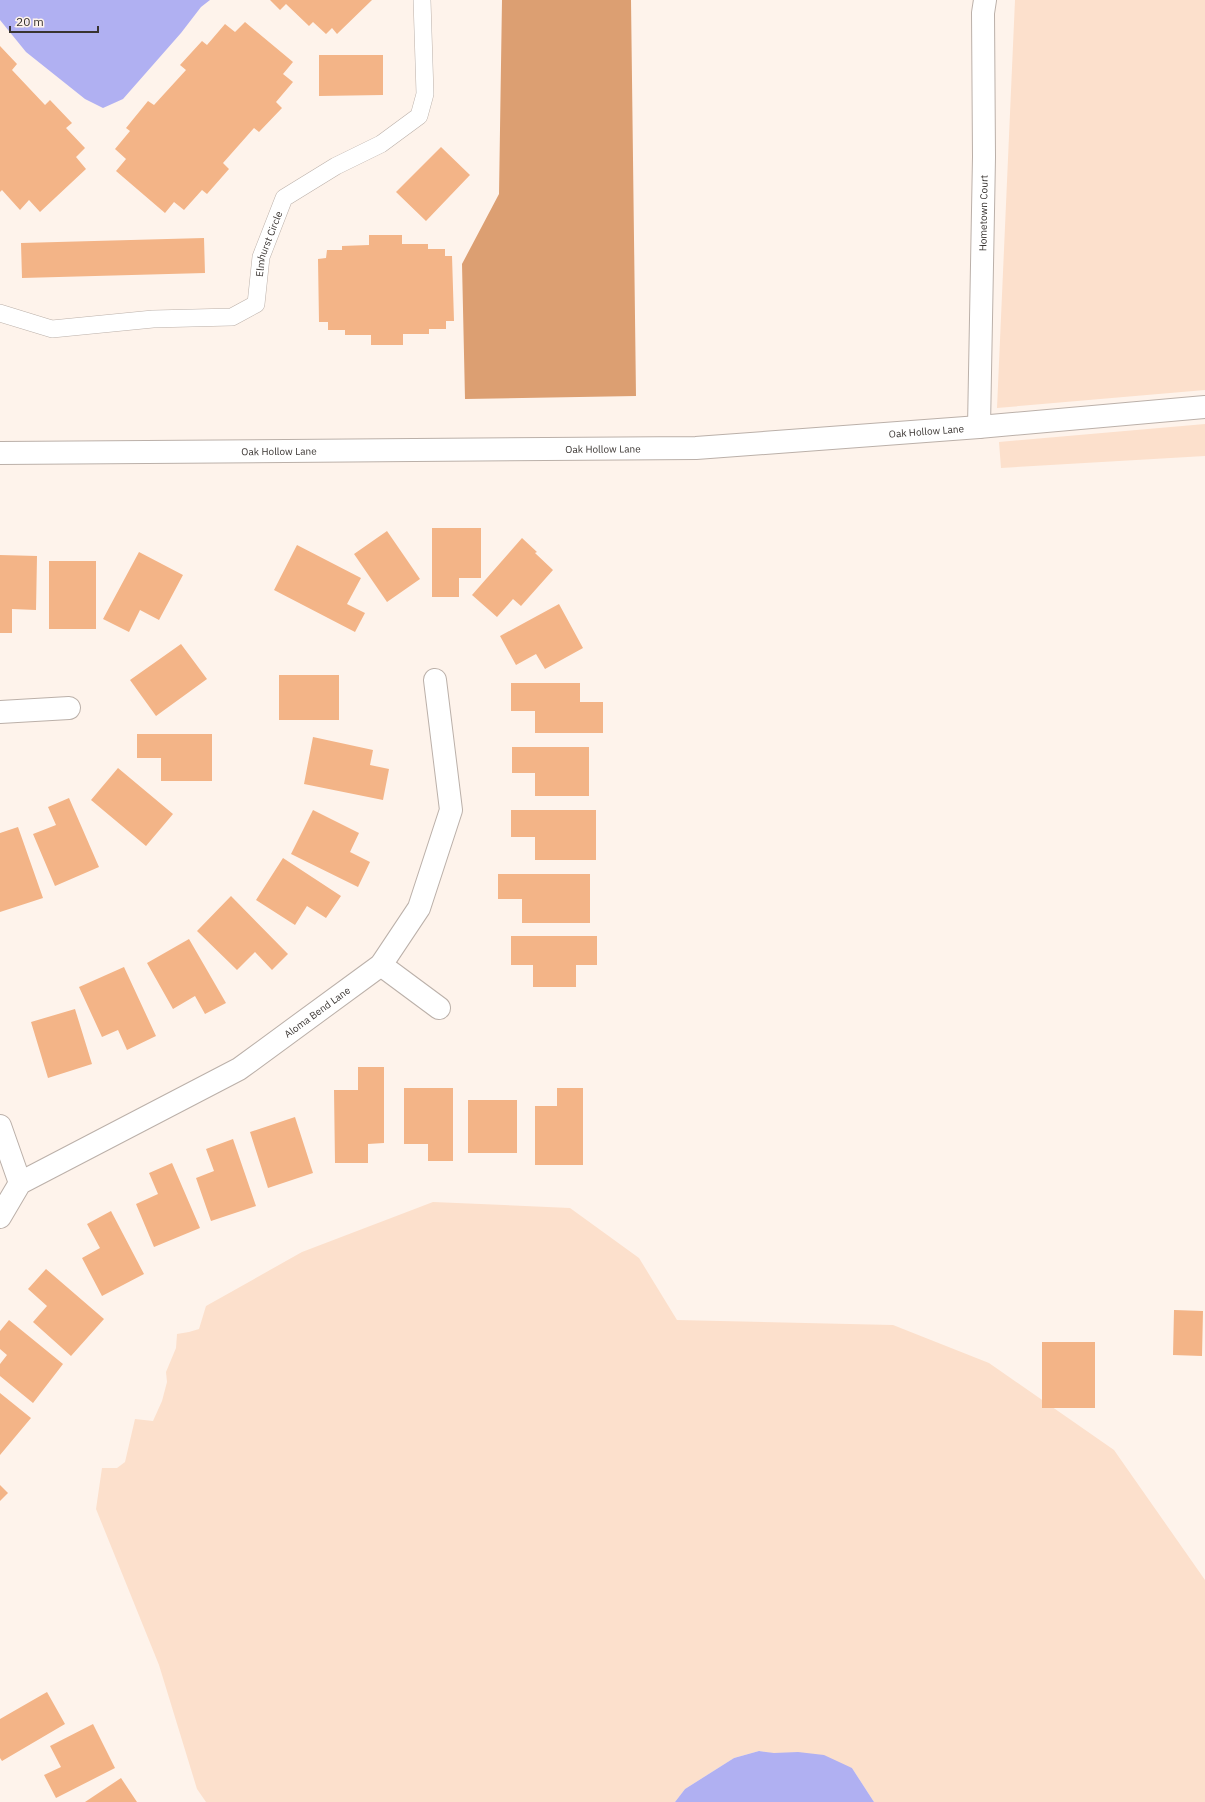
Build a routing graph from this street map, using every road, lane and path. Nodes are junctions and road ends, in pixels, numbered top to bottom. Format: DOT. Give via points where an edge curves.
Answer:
graph roads {
  1 [pos="422,0"];
  2 [pos="985,0"];
  3 [pos="0,312"];
  4 [pos="1205,407"];
  5 [pos="979,427"];
  6 [pos="0,453"];
  7 [pos="435,680"];
  8 [pos="69,708"];
  9 [pos="0,712"];
  10 [pos="380,965"];
  11 [pos="439,1008"];
  12 [pos="0,1126"];
  13 [pos="20,1183"];
  14 [pos="0,1217"];
  1 -- 3 [label="lane, Elmhurst Circle" via="425,94 419,116 381,144 336,166 284,198 261,257 256,304 232,317 153,319 52,329"];
  2 -- 5 [label="street, Hometown Court"];
  4 -- 5 [label="street, Oak Hollow Lane"];
  5 -- 6 [label="street, Oak Hollow Lane" via="696,448"];
  7 -- 10 [label="street, Aloma Bend Lane" via="451,810 420,908"];
  8 -- 9 [label="street"];
  10 -- 11 [label="street"];
  10 -- 13 [label="street, Aloma Bend Lane" via="240,1069"];
  12 -- 13 [label="street"];
  13 -- 14 [label="street"];
}
